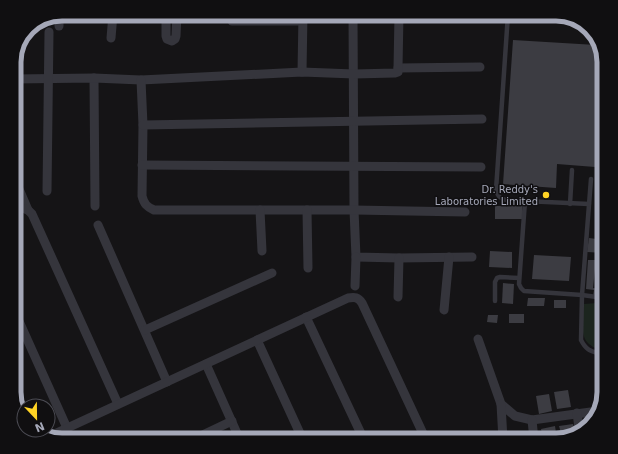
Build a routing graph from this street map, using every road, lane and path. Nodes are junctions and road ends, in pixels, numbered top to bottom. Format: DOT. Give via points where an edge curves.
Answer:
graph roads {
  1 [pos="59,21"];
  2 [pos="112,21"];
  3 [pos="166,21"];
  4 [pos="177,21"];
  5 [pos="303,21"];
  6 [pos="353,21"];
  7 [pos="399,21"];
  8 [pos="508,21"];
  9 [pos="59,26"];
  10 [pos="48,32"];
  11 [pos="111,38"];
  12 [pos="480,67"];
  13 [pos="398,68"];
  14 [pos="302,72"];
  15 [pos="354,74"];
  16 [pos="48,78"];
  17 [pos="94,78"];
  18 [pos="21,79"];
  19 [pos="141,80"];
  20 [pos="482,119"];
  21 [pos="353,121"];
  22 [pos="142,125"];
  23 [pos="142,165"];
  24 [pos="354,166"];
  25 [pos="481,167"];
  26 [pos="572,170"];
  27 [pos="591,179"];
  28 [pos="48,191"];
  29 [pos="21,194"];
  30 [pos="524,201"];
  31 [pos="570,204"];
  32 [pos="589,204"];
  33 [pos="95,206"];
  34 [pos="21,209"];
  35 [pos="28,210"];
  36 [pos="260,210"];
  37 [pos="307,210"];
  38 [pos="354,210"];
  39 [pos="465,212"];
  40 [pos="98,225"];
  41 [pos="262,251"];
  42 [pos="356,257"];
  43 [pos="472,257"];
  44 [pos="399,258"];
  45 [pos="449,258"];
  46 [pos="308,268"];
  47 [pos="272,272"];
  48 [pos="518,278"];
  49 [pos="355,286"];
  50 [pos="582,295"];
  51 [pos="398,297"];
  52 [pos="597,297"];
  53 [pos="495,302"];
  54 [pos="444,310"];
  55 [pos="306,317"];
  56 [pos="21,326"];
  57 [pos="144,330"];
  58 [pos="478,339"];
  59 [pos="257,340"];
  60 [pos="597,353"];
  61 [pos="206,364"];
  62 [pos="167,382"];
  63 [pos="118,404"];
  64 [pos="501,404"];
  65 [pos="592,412"];
  66 [pos="577,413"];
  67 [pos="532,420"];
  68 [pos="232,421"];
  69 [pos="579,426"];
  70 [pos="67,428"];
  71 [pos="58,432"];
  72 [pos="207,433"];
  73 [pos="237,433"];
  74 [pos="300,433"];
  75 [pos="361,433"];
  76 [pos="423,433"];
  77 [pos="503,433"];
  78 [pos="533,433"];
  1 -- 9 [label="street"];
  2 -- 11 [label="street"];
  3 -- 4 [label="street" via="166,36 172,41 176,36"];
  5 -- 14 [label="street"];
  6 -- 15 [label="street"];
  7 -- 13 [label="street"];
  8 -- 30 [label="lane" via="496,190 503,200"];
  10 -- 16 [label="street"];
  12 -- 13 [label="street"];
  13 -- 15 [label="street" via="398,72 395,73"];
  14 -- 15 [label="street"];
  14 -- 19 [label="street"];
  15 -- 21 [label="street"];
  16 -- 17 [label="street"];
  16 -- 18 [label="street"];
  16 -- 28 [label="street"];
  17 -- 19 [label="street"];
  17 -- 33 [label="street"];
  19 -- 22 [label="street"];
  20 -- 21 [label="street"];
  21 -- 22 [label="street"];
  21 -- 24 [label="street"];
  22 -- 23 [label="street"];
  23 -- 24 [label="street"];
  23 -- 36 [label="street" via="142,196 144,203 154,210"];
  24 -- 25 [label="street"];
  24 -- 38 [label="street"];
  26 -- 31 [label="lane"];
  27 -- 32 [label="lane"];
  29 -- 35 [label="street"];
  30 -- 31 [label="lane"];
  30 -- 48 [label="lane"];
  31 -- 32 [label="lane"];
  32 -- 50 [label="lane"];
  34 -- 35 [label="street"];
  35 -- 63 [label="street"];
  36 -- 37 [label="street"];
  36 -- 41 [label="street"];
  37 -- 38 [label="street"];
  37 -- 46 [label="street"];
  38 -- 39 [label="street"];
  38 -- 42 [label="street"];
  40 -- 57 [label="street"];
  42 -- 44 [label="street"];
  42 -- 49 [label="street"];
  43 -- 45 [label="street"];
  44 -- 45 [label="street"];
  44 -- 51 [label="street"];
  45 -- 54 [label="street"];
  47 -- 57 [label="street"];
  48 -- 50 [label="lane" via="524,291"];
  48 -- 53 [label="lane" via="498,278 495,282"];
  50 -- 52 [label="lane"];
  50 -- 60 [label="lane" via="580,340 584,347"];
  55 -- 59 [label="street"];
  55 -- 75 [label="street"];
  55 -- 76 [label="street" via="348,298 359,299"];
  56 -- 70 [label="street"];
  57 -- 62 [label="street"];
  58 -- 64 [label="street"];
  59 -- 61 [label="street"];
  59 -- 74 [label="street"];
  61 -- 62 [label="street"];
  61 -- 68 [label="street"];
  62 -- 63 [label="street"];
  63 -- 70 [label="street"];
  64 -- 67 [label="street" via="515,416"];
  64 -- 77 [label="street"];
  65 -- 66 [label="street"];
  66 -- 67 [label="street"];
  66 -- 69 [label="street"];
  67 -- 78 [label="street"];
  68 -- 72 [label="street"];
  68 -- 73 [label="street"];
  70 -- 71 [label="street"];
}
